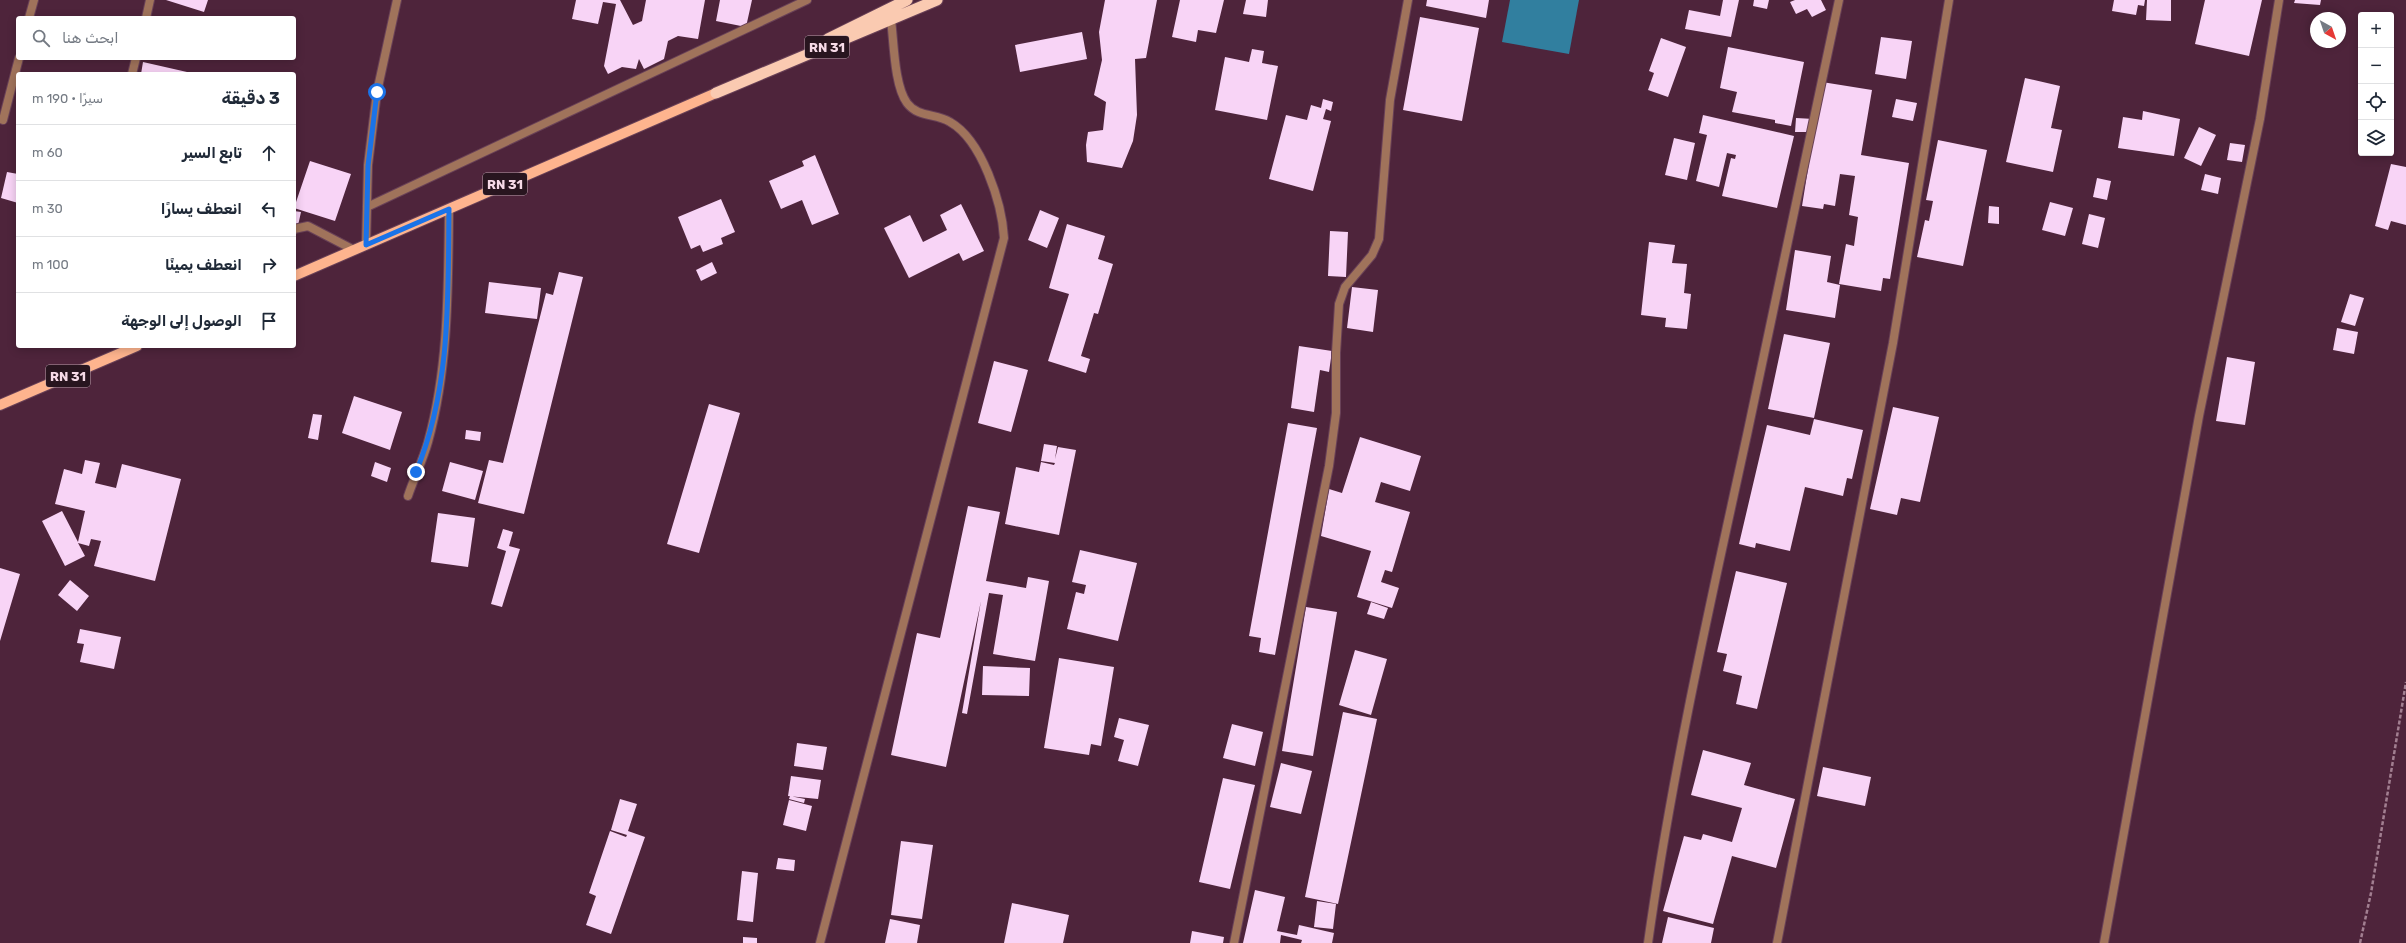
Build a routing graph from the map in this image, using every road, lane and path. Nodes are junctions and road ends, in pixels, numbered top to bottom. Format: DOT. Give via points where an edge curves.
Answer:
graph roads {
  1 [pos="34,0"];
  2 [pos="150,0"];
  3 [pos="397,0"];
  4 [pos="808,0"];
  5 [pos="908,0"];
  6 [pos="937,0"];
  7 [pos="1408,0"];
  8 [pos="1839,0"];
  9 [pos="1949,0"];
  10 [pos="2279,0"];
  11 [pos="30,16"];
  12 [pos="146,16"];
  13 [pos="892,20"];
  14 [pos="18,60"];
  15 [pos="136,60"];
  16 [pos="132,72"];
  17 [pos="716,93"];
  18 [pos="3,120"];
  19 [pos="367,207"];
  20 [pos="449,209"];
  21 [pos="296,229"];
  22 [pos="366,245"];
  23 [pos="354,250"];
  24 [pos="296,275"];
  25 [pos="122,349"];
  26 [pos="0,405"];
  27 [pos="408,496"];
  28 [pos="2406,682"];
  29 [pos="820,943"];
  30 [pos="1234,943"];
  31 [pos="1648,943"];
  32 [pos="1778,943"];
  33 [pos="2104,943"];
  34 [pos="2360,943"];
  1 -- 11 [label="street"];
  2 -- 12 [label="street"];
  3 -- 19 [label="street" via="377,92 368,166"];
  4 -- 19 [label="street"];
  5 -- 17 [label="highway, RN 31"];
  6 -- 13 [label="highway, RN 31"];
  7 -- 30 [label="street" via="1390,100 1378,239 1372,255 1345,287 1340,304 1336,353 1336,413 1329,466"];
  8 -- 31 [label="street" via="1794,223 1699,653 1660,858"];
  9 -- 32 [label="street" via="1893,343"];
  10 -- 33 [label="street" via="2260,119 2199,416"];
  13 -- 17 [label="highway, RN 31"];
  13 -- 29 [label="street" via="900,89 906,102 919,113 950,121 959,128 978,153 997,194 1003,218 1004,238"];
  14 -- 18 [label="street"];
  15 -- 16 [label="street"];
  17 -- 20 [label="main road, RN 31"];
  19 -- 22 [label="street"];
  20 -- 22 [label="main road, RN 31"];
  20 -- 27 [label="street" via="446,345 438,402 428,443"];
  21 -- 23 [label="street" via="308,226"];
  22 -- 23 [label="main road, RN 31"];
  23 -- 24 [label="main road, RN 31"];
  25 -- 26 [label="main road, RN 31"];
  28 -- 34 [label="path" via="2371,893"];
}
